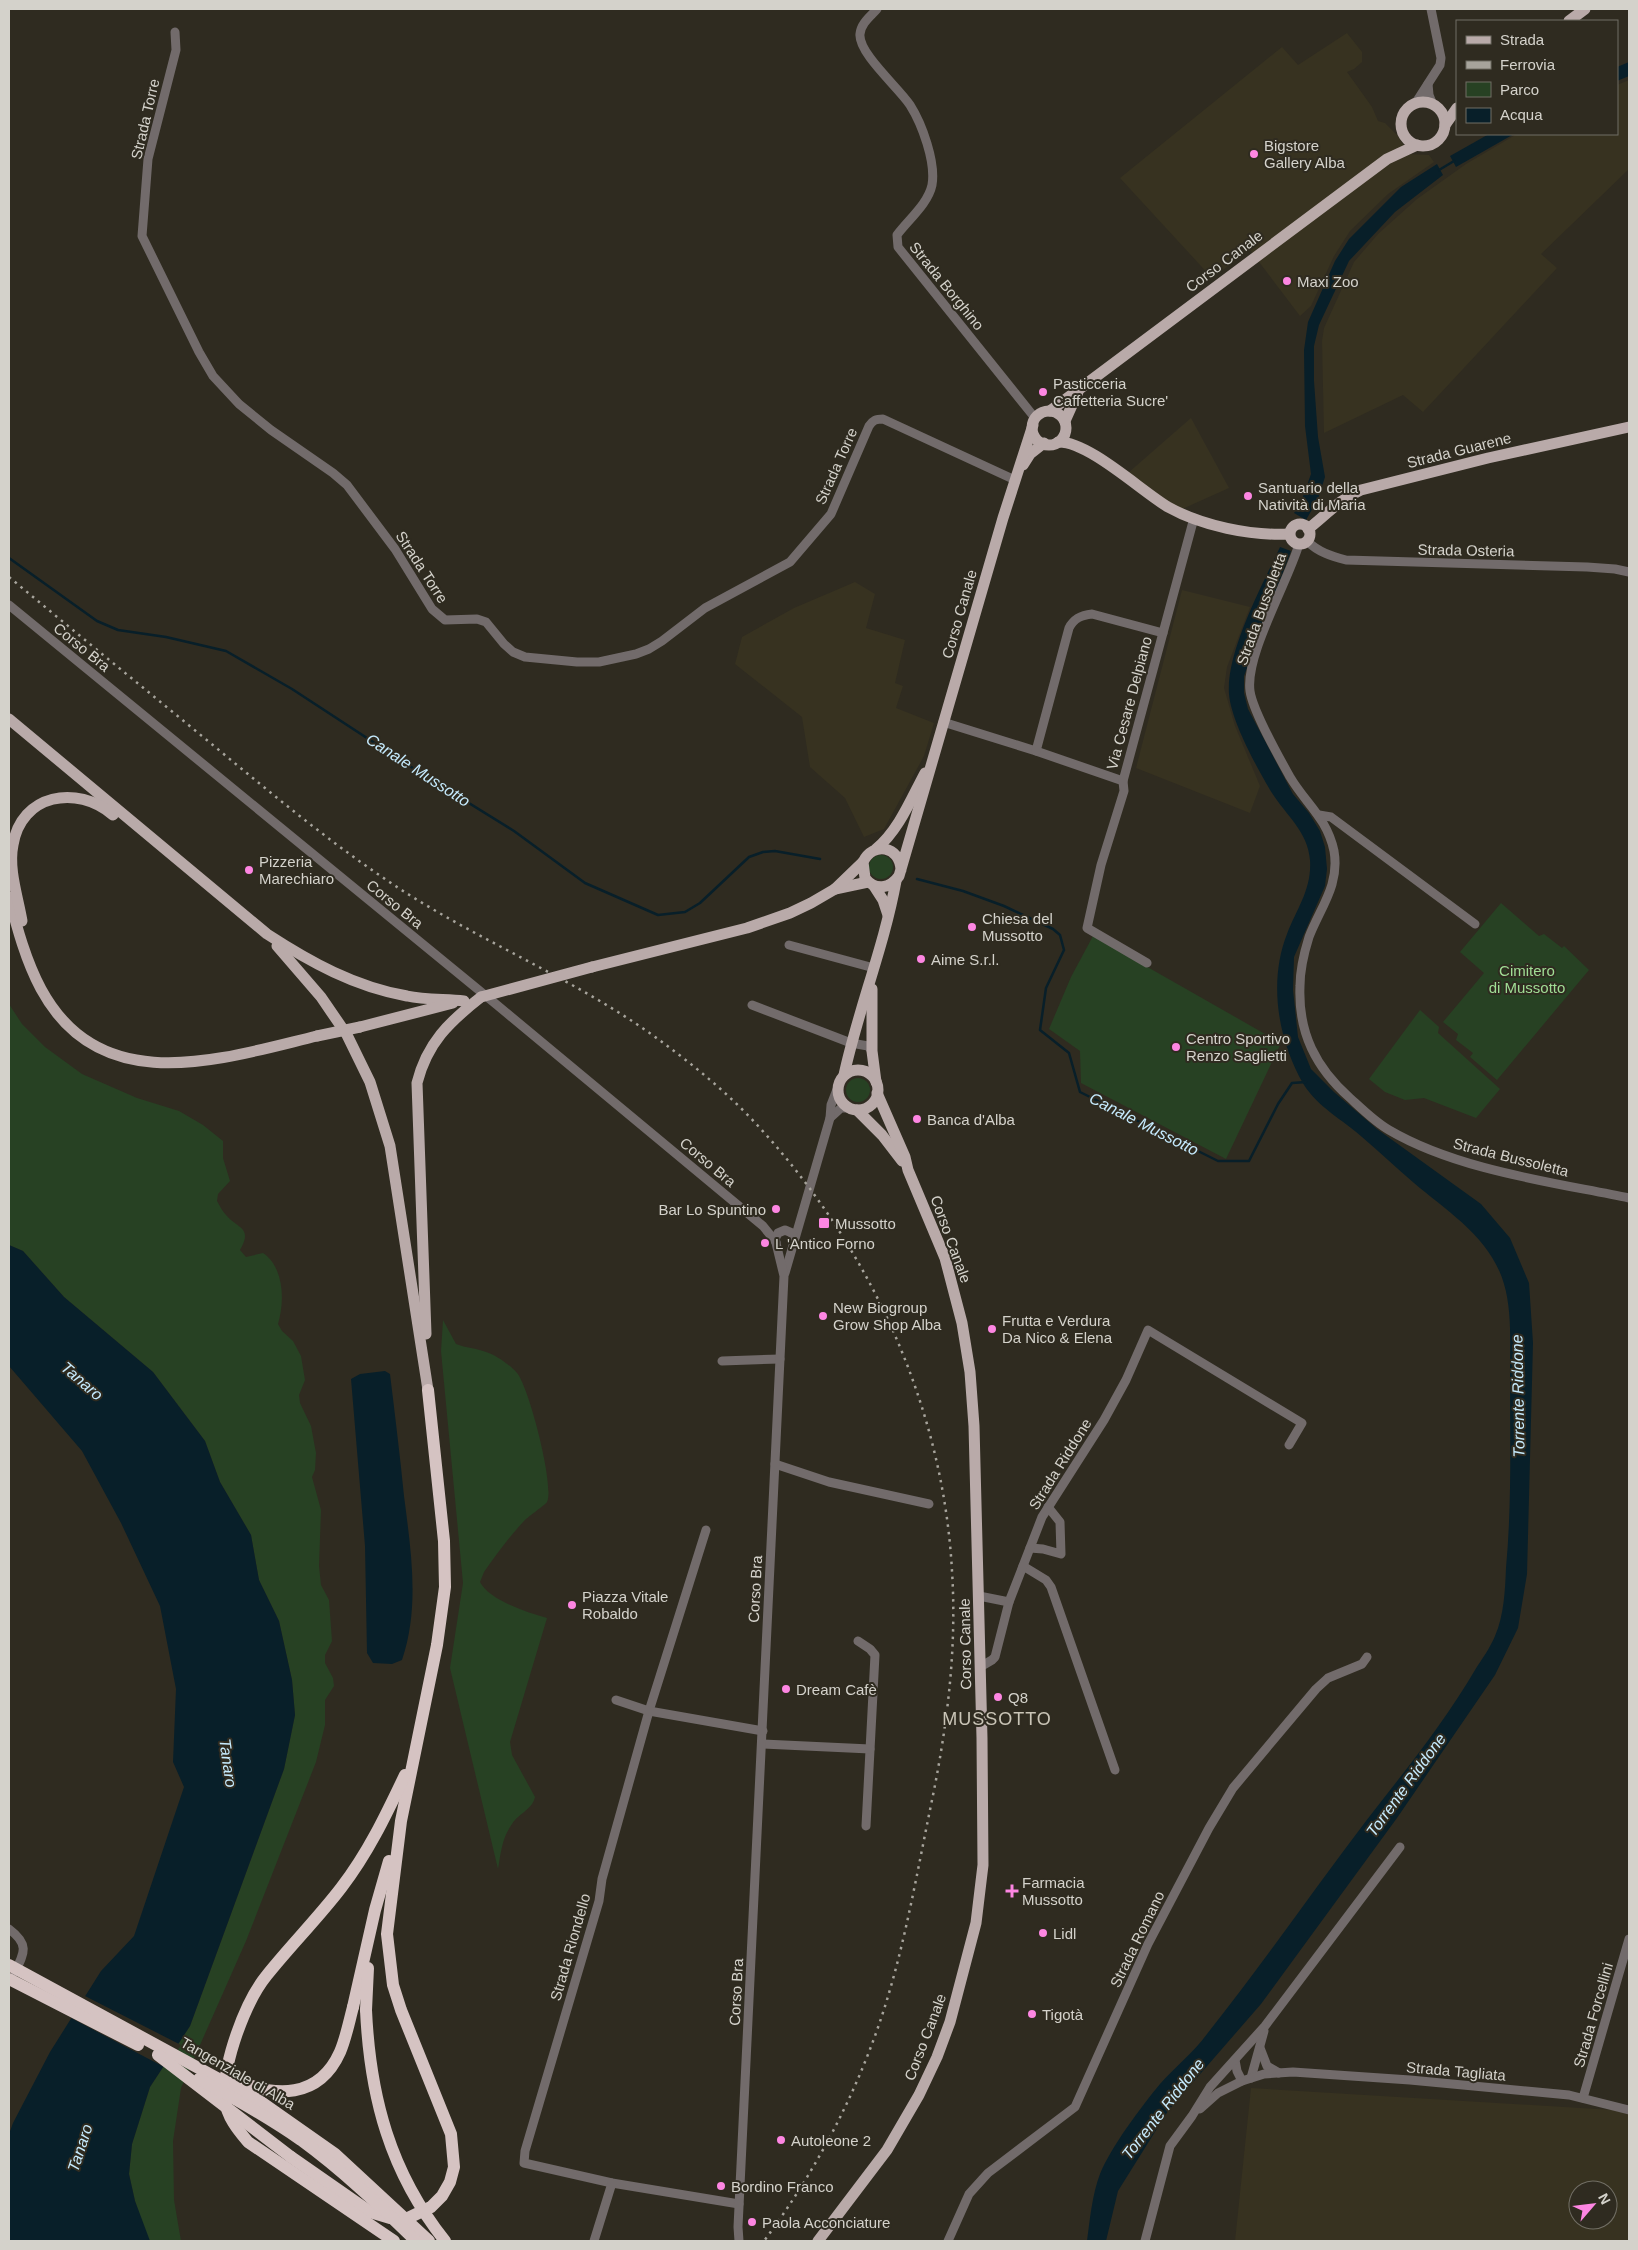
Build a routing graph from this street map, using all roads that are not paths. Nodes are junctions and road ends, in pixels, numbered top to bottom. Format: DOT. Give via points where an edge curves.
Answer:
graph roads {
  1 [pos="877,9"];
  2 [pos="1431,9"];
  3 [pos="1585,9"];
  4 [pos="1569,20"];
  5 [pos="175,32"];
  6 [pos="1428,81"];
  7 [pos="1456,103"];
  8 [pos="1415,104"];
  9 [pos="1436,106"];
  10 [pos="1456,109"];
  11 [pos="1445,125"];
  12 [pos="1403,132"];
  13 [pos="1417,145"];
  14 [pos="1387,159"];
  15 [pos="1080,388"];
  16 [pos="1050,411"];
  17 [pos="1034,422"];
  18 [pos="1065,424"];
  19 [pos="1629,427"];
  20 [pos="1058,442"];
  21 [pos="1044,444"];
  22 [pos="1084,448"];
  23 [pos="1015,480"];
  24 [pos="1194,518"];
  25 [pos="1308,528"];
  26 [pos="1290,534"];
  27 [pos="1303,543"];
  28 [pos="1629,572"];
  29 [pos="9,605"];
  30 [pos="1163,633"];
  31 [pos="9,719"];
  32 [pos="943,722"];
  33 [pos="1036,751"];
  34 [pos="932,758"];
  35 [pos="1122,781"];
  36 [pos="1319,814"];
  37 [pos="876,849"];
  38 [pos="863,862"];
  39 [pos="901,870"];
  40 [pos="193,872"];
  41 [pos="896,881"];
  42 [pos="871,884"];
  43 [pos="835,889"];
  44 [pos="9,897"];
  45 [pos="888,916"];
  46 [pos="1475,924"];
  47 [pos="266,934"];
  48 [pos="789,945"];
  49 [pos="27,952"];
  50 [pos="1147,963"];
  51 [pos="873,972"];
  52 [pos="467,1003"];
  53 [pos="752,1005"];
  54 [pos="851,1042"];
  55 [pos="872,1051"];
  56 [pos="844,1075"];
  57 [pos="838,1087"];
  58 [pos="877,1087"];
  59 [pos="853,1109"];
  60 [pos="830,1118"];
  61 [pos="882,1135"];
  62 [pos="896,1138"];
  63 [pos="908,1170"];
  64 [pos="1629,1198"];
  65 [pos="802,1213"];
  66 [pos="763,1226"];
  67 [pos="784,1231"];
  68 [pos="793,1242"];
  69 [pos="777,1244"];
  70 [pos="784,1276"];
  71 [pos="780,1359"];
  72 [pos="722,1361"];
  73 [pos="428,1390"];
  74 [pos="1289,1445"];
  75 [pos="775,1464"];
  76 [pos="928,1504"];
  77 [pos="1048,1507"];
  78 [pos="706,1530"];
  79 [pos="1030,1548"];
  80 [pos="1023,1566"];
  81 [pos="979,1596"];
  82 [pos="1009,1602"];
  83 [pos="858,1641"];
  84 [pos="1367,1658"];
  85 [pos="980,1667"];
  86 [pos="616,1700"];
  87 [pos="649,1711"];
  88 [pos="763,1731"];
  89 [pos="762,1744"];
  90 [pos="870,1749"];
  91 [pos="412,1760"];
  92 [pos="1115,1770"];
  93 [pos="400,1821"];
  94 [pos="866,1826"];
  95 [pos="1400,1847"];
  96 [pos="375,1910"];
  97 [pos="9,1929"];
  98 [pos="1629,1939"];
  99 [pos="9,1965"];
  100 [pos="9,1979"];
  101 [pos="9,1984"];
  102 [pos="1265,2026"];
  103 [pos="1259,2046"];
  104 [pos="158,2055"];
  105 [pos="182,2059"];
  106 [pos="1235,2060"];
  107 [pos="1279,2073"];
  108 [pos="1246,2080"];
  109 [pos="1583,2098"];
  110 [pos="1629,2110"];
  111 [pos="1192,2116"];
  112 [pos="612,2183"];
  113 [pos="739,2204"];
  114 [pos="840,2214"];
  115 [pos="394,2241"];
  116 [pos="416,2241"];
  117 [pos="429,2241"];
  118 [pos="445,2241"];
  119 [pos="594,2241"];
  120 [pos="739,2241"];
  121 [pos="811,2241"];
  122 [pos="818,2241"];
  123 [pos="948,2241"];
  124 [pos="1145,2241"];
  1 -- 17 [label="street, Strada Borghino" via="864,22 860,35 864,49 910,105 928,147 932,177 928,196 897,235 898,247"];
  2 -- 6 [label="street" via="1441,56 1440,65"];
  3 -- 4 [label="main road"];
  5 -- 23 [label="street, Strada Torre" via="176,50 148,159 142,236 214,376 239,404 270,430 347,485 395,549 432,609 444,620 478,619 486,622 504,644 525,657 599,662 649,649 706,608 790,562 831,514 869,426 879,419"];
  6 -- 8 [label="street"];
  6 -- 9 [label="street" via="1429,95"];
  7 -- 9 [label="main road"];
  8 -- 9 [label="main road" via="1428,102"];
  8 -- 12 [label="main road, Corso Canale" via="1402,116"];
  9 -- 11 [label="main road"];
  10 -- 11 [label="main road, Corso Canale"];
  11 -- 13 [label="main road, Corso Canale" via="1435,142"];
  12 -- 13 [label="main road"];
  12 -- 14 [label="main road, Corso Canale" via="1401,141"];
  13 -- 14 [label="main road, Corso Canale"];
  14 -- 15 [label="main road, Corso Canale"];
  15 -- 16 [label="main road, Corso Canale"];
  15 -- 18 [label="main road, Corso Canale"];
  16 -- 17 [label="main road" via="1042,413"];
  16 -- 18 [label="main road" via="1059,414"];
  17 -- 21 [label="main road" via="1036,438"];
  17 -- 23 [label="main road, Corso Canale"];
  18 -- 20 [label="main road" via="1064,435"];
  18 -- 22 [label="main road"];
  19 -- 25 [label="main road, Strada Guarene" via="1361,490 1348,495"];
  20 -- 21 [label="main road"];
  20 -- 22 [label="main road" via="1066,441"];
  21 -- 23 [label="main road, Corso Canale" via="1030,454"];
  22 -- 24 [label="main road" via="1168,507"];
  23 -- 32 [label="main road, Corso Canale"];
  24 -- 26 [label="main road" via="1264,535"];
  24 -- 30 [label="street, Via Cesare Delpiano"];
  25 -- 26 [label="main road" via="1297,524 1291,528"];
  25 -- 27 [label="main road" via="1310,535"];
  26 -- 27 [label="main road" via="1291,540"];
  27 -- 28 [label="street, Strada Osteria" via="1346,560 1587,567"];
  27 -- 36 [label="street, Strada Bussoletta" via="1257,652 1250,685 1254,706 1290,776"];
  29 -- 66 [label="street, Corso Bra"];
  30 -- 33 [label="street, Via Cesare Delpiano" via="1092,614 1075,620 1070,628"];
  30 -- 35 [label="street, Via Cesare Delpiano"];
  31 -- 40 [label="main road"];
  32 -- 33 [label="street, Via Cesare Delpiano"];
  32 -- 34 [label="main road, Corso Canale"];
  33 -- 35 [label="street, Via Cesare Delpiano"];
  34 -- 37 [label="main road, Corso Canale" via="901,820"];
  34 -- 39 [label="main road, Corso Canale"];
  35 -- 50 [label="street, Via Cesare Delpiano" via="1124,791 1101,866 1087,928"];
  36 -- 46 [label="street, Strada Bussoletta" via="1331,817"];
  36 -- 64 [label="street, Strada Bussoletta" via="1332,843 1335,869 1330,894 1305,950 1299,995 1305,1034 1331,1081 1388,1130 1424,1147 1470,1164"];
  37 -- 38 [label="main road"];
  37 -- 39 [label="main road" via="889,849 894,853"];
  38 -- 42 [label="main road" via="863,873"];
  38 -- 43 [label="main road"];
  39 -- 41 [label="main road"];
  40 -- 47 [label="main road"];
  40 -- 49 [label="main road" via="149,845 106,809 92,802 64,796 40,804 26,815 12,845 11,860"];
  41 -- 42 [label="main road" via="886,887"];
  41 -- 45 [label="main road, Corso Canale"];
  42 -- 43 [label="main road"];
  42 -- 45 [label="main road" via="883,900"];
  43 -- 52 [label="main road, bridge" via="811,903 747,928"];
  44 -- 49 [label="main road"];
  45 -- 51 [label="main road, Corso Canale"];
  47 -- 52 [label="main road" via="334,974 371,987 408,996"];
  47 -- 73 [label="main road" via="321,997 347,1036 370,1082 390,1146"];
  48 -- 51 [label="street"];
  49 -- 52 [label="main road, bridge" via="42,991 68,1024 108,1052 144,1063 200,1062"];
  51 -- 54 [label="main road, Corso Canale"];
  51 -- 55 [label="main road, Corso Canale"];
  52 -- 73 [label="main road" via="435,1040 417,1083"];
  53 -- 54 [label="street"];
  54 -- 55 [label="street" via="868,1046"];
  54 -- 56 [label="main road, Corso Canale"];
  55 -- 58 [label="main road, Corso Canale"];
  56 -- 57 [label="main road"];
  56 -- 58 [label="main road" via="862,1070 873,1077"];
  57 -- 59 [label="main road" via="840,1099"];
  57 -- 60 [label="street, Corso Bra"];
  58 -- 59 [label="main road" via="872,1104"];
  58 -- 62 [label="main road, Corso Canale"];
  59 -- 60 [label="street" via="840,1108"];
  59 -- 61 [label="main road, Corso Canale"];
  60 -- 65 [label="street, Corso Bra"];
  61 -- 62 [label="street"];
  61 -- 63 [label="main road, Corso Canale"];
  62 -- 63 [label="main road, Corso Canale"];
  63 -- 81 [label="main road, Corso Canale" via="945,1258 962,1322 974,1426"];
  65 -- 67 [label="street, Corso Bra"];
  65 -- 68 [label="street, Corso Bra"];
  66 -- 67 [label="street, Corso Bra"];
  66 -- 69 [label="street, Corso Bra"];
  67 -- 68 [label="street" via="792,1233"];
  67 -- 69 [label="street" via="776,1236"];
  68 -- 69 [label="street" via="785,1249"];
  68 -- 70 [label="street, Corso Bra"];
  69 -- 70 [label="street, Corso Bra"];
  70 -- 71 [label="street, Corso Bra"];
  71 -- 72 [label="street"];
  71 -- 75 [label="street, Corso Bra"];
  73 -- 91 [label="highway" via="444,1541 445,1587 437,1645"];
  74 -- 77 [label="street, Strada Riddone" via="1302,1423 1148,1330 1104,1420"];
  75 -- 76 [label="street" via="829,1482"];
  75 -- 88 [label="street, Corso Bra"];
  77 -- 79 [label="street, Strada Riddone"];
  77 -- 79 [label="street" via="1060,1522 1061,1554"];
  78 -- 87 [label="street, Strada Riondello"];
  79 -- 80 [label="street, Strada Riddone"];
  80 -- 82 [label="street, Strada Riddone"];
  80 -- 92 [label="street" via="1046,1580 1051,1587"];
  81 -- 82 [label="street"];
  81 -- 85 [label="main road, Corso Canale"];
  82 -- 85 [label="street, Strada Riddone" via="995,1656"];
  83 -- 90 [label="street" via="875,1655"];
  84 -- 123 [label="street, Strada Romano" via="1362,1664 1328,1678 1316,1689 1233,1788 1148,1944 1075,2107 988,2173 969,2194"];
  85 -- 114 [label="main road, Corso Canale" via="983,1866 976,1923 964,1971 946,2031 919,2095 887,2150"];
  86 -- 87 [label="street"];
  87 -- 88 [label="street"];
  87 -- 112 [label="street, Strada Riondello" via="602,1878 599,1901 525,2150 524,2163"];
  88 -- 89 [label="street, Corso Bra"];
  89 -- 90 [label="street"];
  89 -- 113 [label="street, Corso Bra"];
  90 -- 94 [label="street"];
  91 -- 93 [label="highway"];
  91 -- 115 [label="highway" via="364,1857 341,1889 266,1976 234,2042 225,2100 230,2118 248,2142"];
  93 -- 96 [label="highway"];
  93 -- 104 [label="highway, bridge" via="387,1934 393,1985 451,2134 454,2152 450,2182 431,2207 406,2219 370,2212"];
  95 -- 102 [label="street, Strada Tagliata"];
  96 -- 105 [label="highway, bridge" via="345,2038 334,2063 317,2082 292,2092 272,2091 251,2087 214,2069"];
  96 -- 118 [label="highway, bridge" via="367,1978 369,2062 387,2136 417,2202"];
  97 -- 101 [label="street" via="24,1945 24,1955"];
  98 -- 109 [label="street, Strada Forcellini"];
  99 -- 105 [label="highway, Tangenziale di Alba, bridge"];
  100 -- 104 [label="highway, Tangenziale di Alba, bridge"];
  102 -- 103 [label="street, Strada Tagliata"];
  102 -- 106 [label="street, Strada Tagliata"];
  103 -- 107 [label="street" via="1267,2066"];
  103 -- 108 [label="street, Strada Tagliata"];
  104 -- 116 [label="highway, Tangenziale di Alba, bridge" via="300,2140 356,2184"];
  105 -- 117 [label="highway, Tangenziale di Alba, bridge" via="261,2102 304,2131 362,2177"];
  106 -- 108 [label="street" via="1237,2071"];
  106 -- 111 [label="street, Strada Tagliata" via="1210,2087"];
  107 -- 108 [label="street, Strada Tagliata"];
  107 -- 109 [label="street, Strada Tagliata" via="1410,2080"];
  108 -- 111 [label="street, Strada Tagliata" via="1218,2093"];
  109 -- 110 [label="street, Strada Tagliata"];
  111 -- 124 [label="street, Strada Tagliata" via="1170,2146"];
  112 -- 113 [label="street, Strada Riondello"];
  112 -- 119 [label="street"];
  113 -- 120 [label="street, Corso Bra"];
  114 -- 121 [label="main road, Corso Canale"];
  114 -- 122 [label="main road, Corso Canale"];
}
